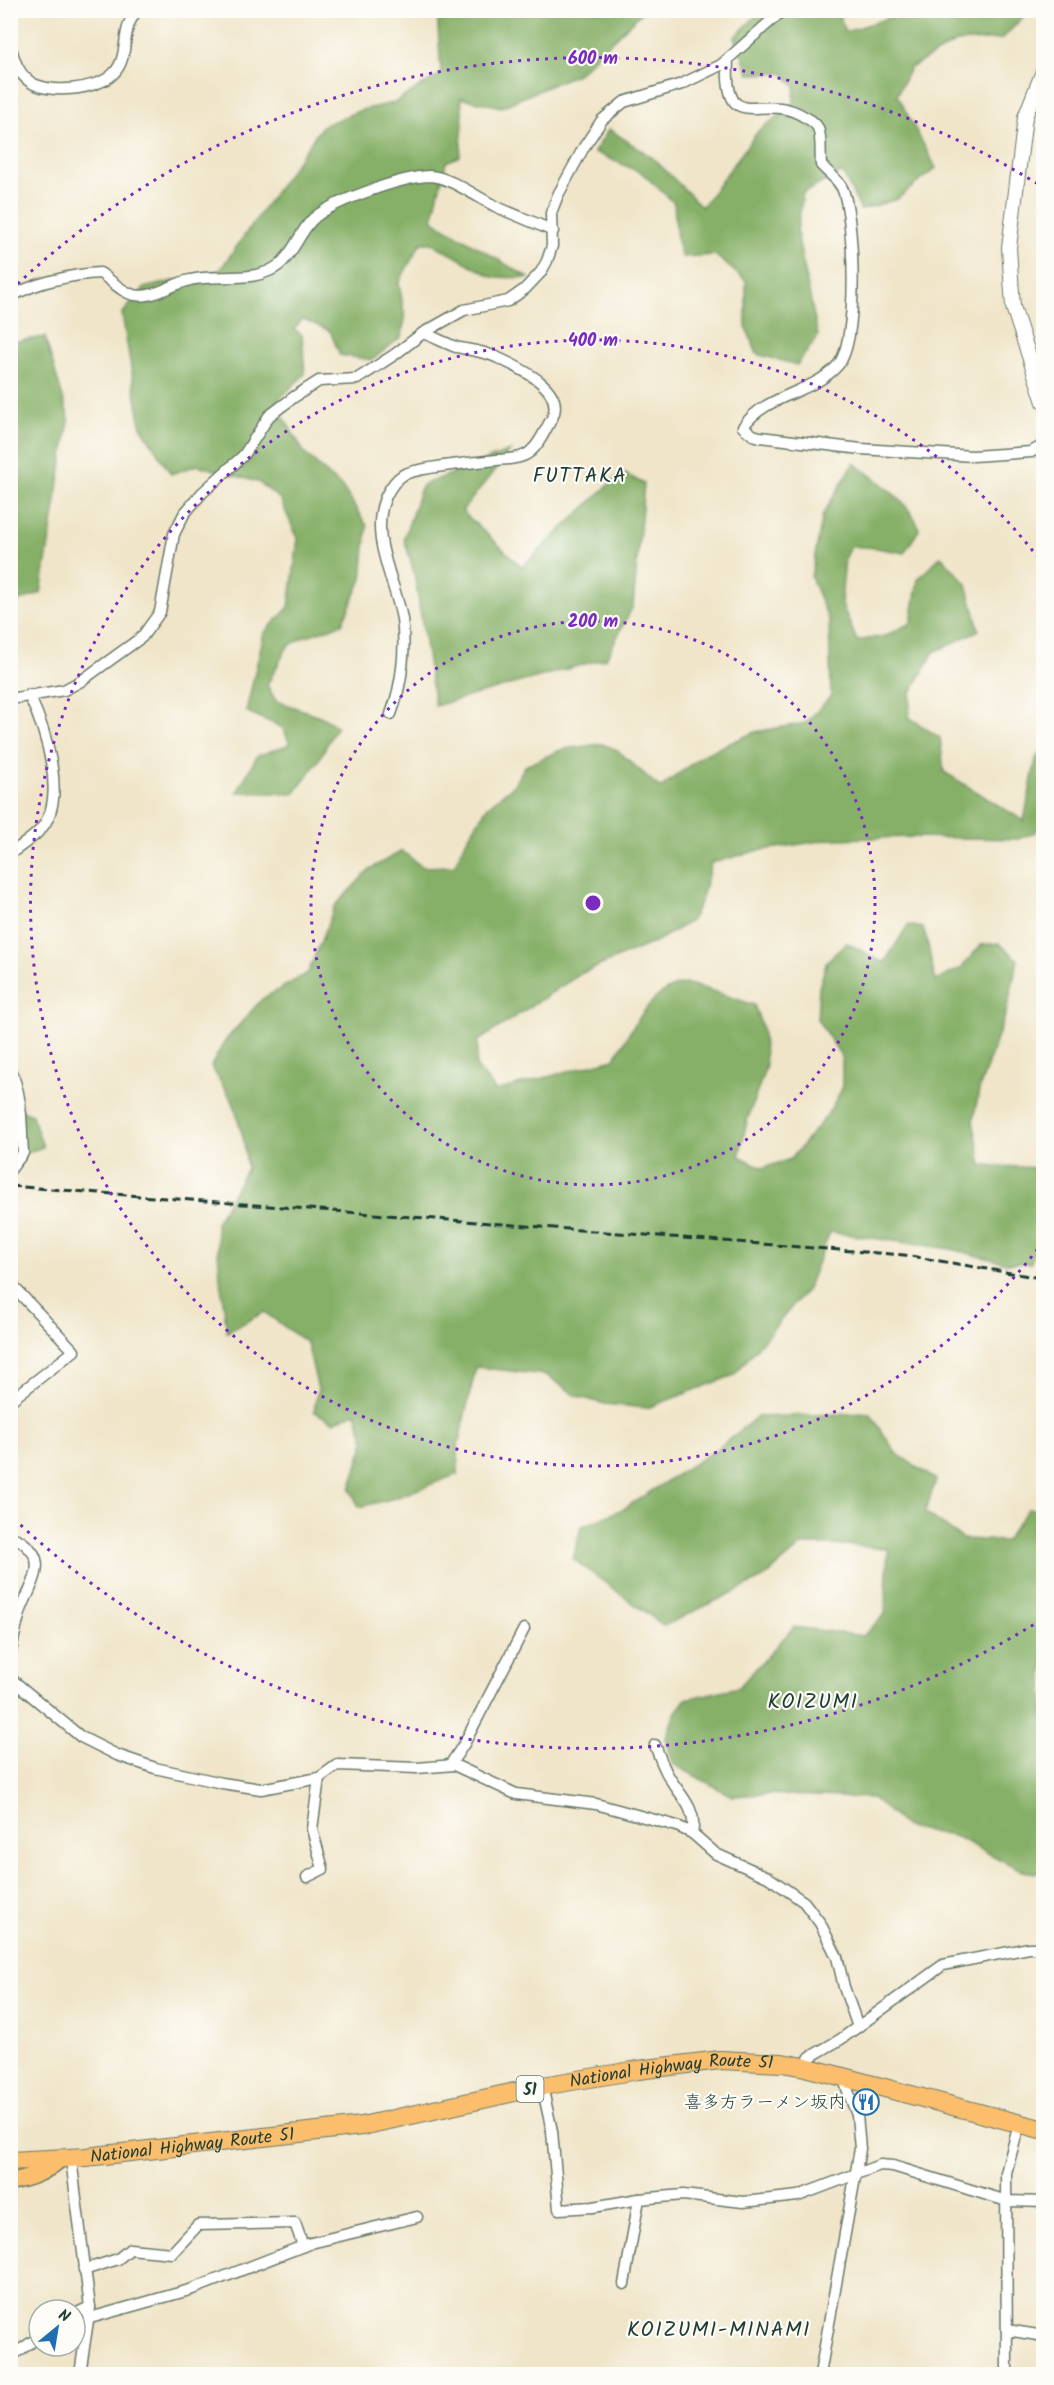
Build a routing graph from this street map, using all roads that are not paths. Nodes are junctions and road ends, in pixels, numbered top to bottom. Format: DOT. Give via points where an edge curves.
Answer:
graph roads {
  1 [pos="138,10"];
  2 [pos="783,10"];
  3 [pos="10,45"];
  4 [pos="728,60"];
  5 [pos="1044,69"];
  6 [pos="553,231"];
  7 [pos="10,298"];
  8 [pos="423,333"];
  9 [pos="1044,402"];
  10 [pos="1044,446"];
  11 [pos="29,696"];
  12 [pos="10,699"];
  13 [pos="392,714"];
  14 [pos="10,854"];
  15 [pos="10,1070"];
  16 [pos="10,1170"];
  17 [pos="10,1283"];
  18 [pos="10,1401"];
  19 [pos="10,1537"];
  20 [pos="524,1629"];
  21 [pos="10,1656"];
  22 [pos="10,1678"];
  23 [pos="655,1745"];
  24 [pos="450,1765"];
  25 [pos="319,1778"];
  26 [pos="692,1833"];
  27 [pos="307,1877"];
  28 [pos="1044,1948"];
  29 [pos="858,2027"];
  30 [pos="805,2067"];
  31 [pos="842,2075"];
  32 [pos="542,2086"];
  33 [pos="1019,2124"];
  34 [pos="1044,2130"];
  35 [pos="65,2159"];
  36 [pos="10,2161"];
  37 [pos="857,2172"];
  38 [pos="10,2182"];
  39 [pos="639,2199"];
  40 [pos="1007,2201"];
  41 [pos="1044,2202"];
  42 [pos="417,2217"];
  43 [pos="303,2246"];
  44 [pos="84,2270"];
  45 [pos="624,2284"];
  46 [pos="87,2312"];
  47 [pos="90,2312"];
  48 [pos="1007,2330"];
  49 [pos="1044,2336"];
  50 [pos="27,2345"];
  51 [pos="10,2357"];
  52 [pos="80,2374"];
  53 [pos="820,2374"];
  54 [pos="1008,2374"];
  1 -- 3 [label="street" via="126,28 118,69 98,85 54,89 36,86 22,75"];
  2 -- 4 [label="street"];
  4 -- 6 [label="street" via="681,84 624,102 602,120 558,195 551,213"];
  4 -- 10 [label="street" via="726,85 733,102 741,108 777,107 815,123 821,165 844,191 853,261 846,353 837,366 757,411 743,427 760,437 945,456 1017,454"];
  5 -- 9 [label="street" via="1025,117 1009,248 1012,307"];
  6 -- 7 [label="street" via="442,178 429,176 403,181 327,209 312,219 279,265 262,273 193,279 142,296 118,288 100,273 82,274 24,290"];
  6 -- 8 [label="street" via="547,261 525,289 508,301 464,310"];
  8 -- 11 [label="street" via="357,379 319,381 269,417 244,455 184,514 174,534 160,612 142,637 64,690"];
  8 -- 13 [label="street" via="495,356 542,382 551,393 554,410 530,453 412,472 394,482 386,496 380,513 381,541 402,619 404,645"];
  11 -- 12 [label="street"];
  11 -- 14 [label="street" via="46,736 53,795 51,813 41,830"];
  15 -- 16 [label="street" via="19,1102 23,1153"];
  17 -- 18 [label="street" via="74,1351"];
  19 -- 21 [label="street" via="21,1539 36,1555 37,1573 16,1624"];
  20 -- 24 [label="street"];
  22 -- 25 [label="street" via="81,1737 155,1768 261,1789"];
  23 -- 26 [label="street" via="667,1775 691,1810 695,1822"];
  24 -- 25 [label="street" via="337,1765"];
  24 -- 26 [label="street" via="516,1794 596,1804"];
  25 -- 27 [label="street" via="312,1829 323,1869"];
  26 -- 29 [label="street" via="716,1854 768,1877 804,1902 837,1957"];
  28 -- 29 [label="street" via="943,1965"];
  29 -- 30 [label="street" via="810,2058"];
  30 -- 31 [label="highway, National Highway Route 51 / 51"];
  30 -- 32 [label="highway, National Highway Route 51 / 51" via="720,2060"];
  31 -- 33 [label="highway, National Highway Route 51 / 51"];
  31 -- 37 [label="street" via="857,2115"];
  32 -- 35 [label="highway, National Highway Route 51 / 51" via="362,2126"];
  32 -- 39 [label="street" via="552,2131 559,2209"];
  33 -- 34 [label="highway, National Highway Route 51 / 51"];
  33 -- 40 [label="street" via="1006,2173"];
  35 -- 36 [label="highway, National Highway Route 51 / 51"];
  35 -- 38 [label="main road" via="38,2175"];
  35 -- 44 [label="street"];
  37 -- 39 [label="street" via="798,2196 743,2202 683,2194"];
  37 -- 40 [label="street" via="880,2165 893,2166"];
  37 -- 53 [label="street"];
  39 -- 45 [label="street"];
  40 -- 41 [label="street"];
  40 -- 48 [label="street"];
  42 -- 43 [label="street"];
  43 -- 44 [label="street" via="295,2223 198,2225 172,2253 130,2249 118,2259"];
  43 -- 47 [label="street" via="193,2289"];
  44 -- 47 [label="street"];
  46 -- 47 [label="street"];
  47 -- 52 [label="street"];
  48 -- 49 [label="street"];
  48 -- 54 [label="street"];
  50 -- 51 [label="street"];
}
